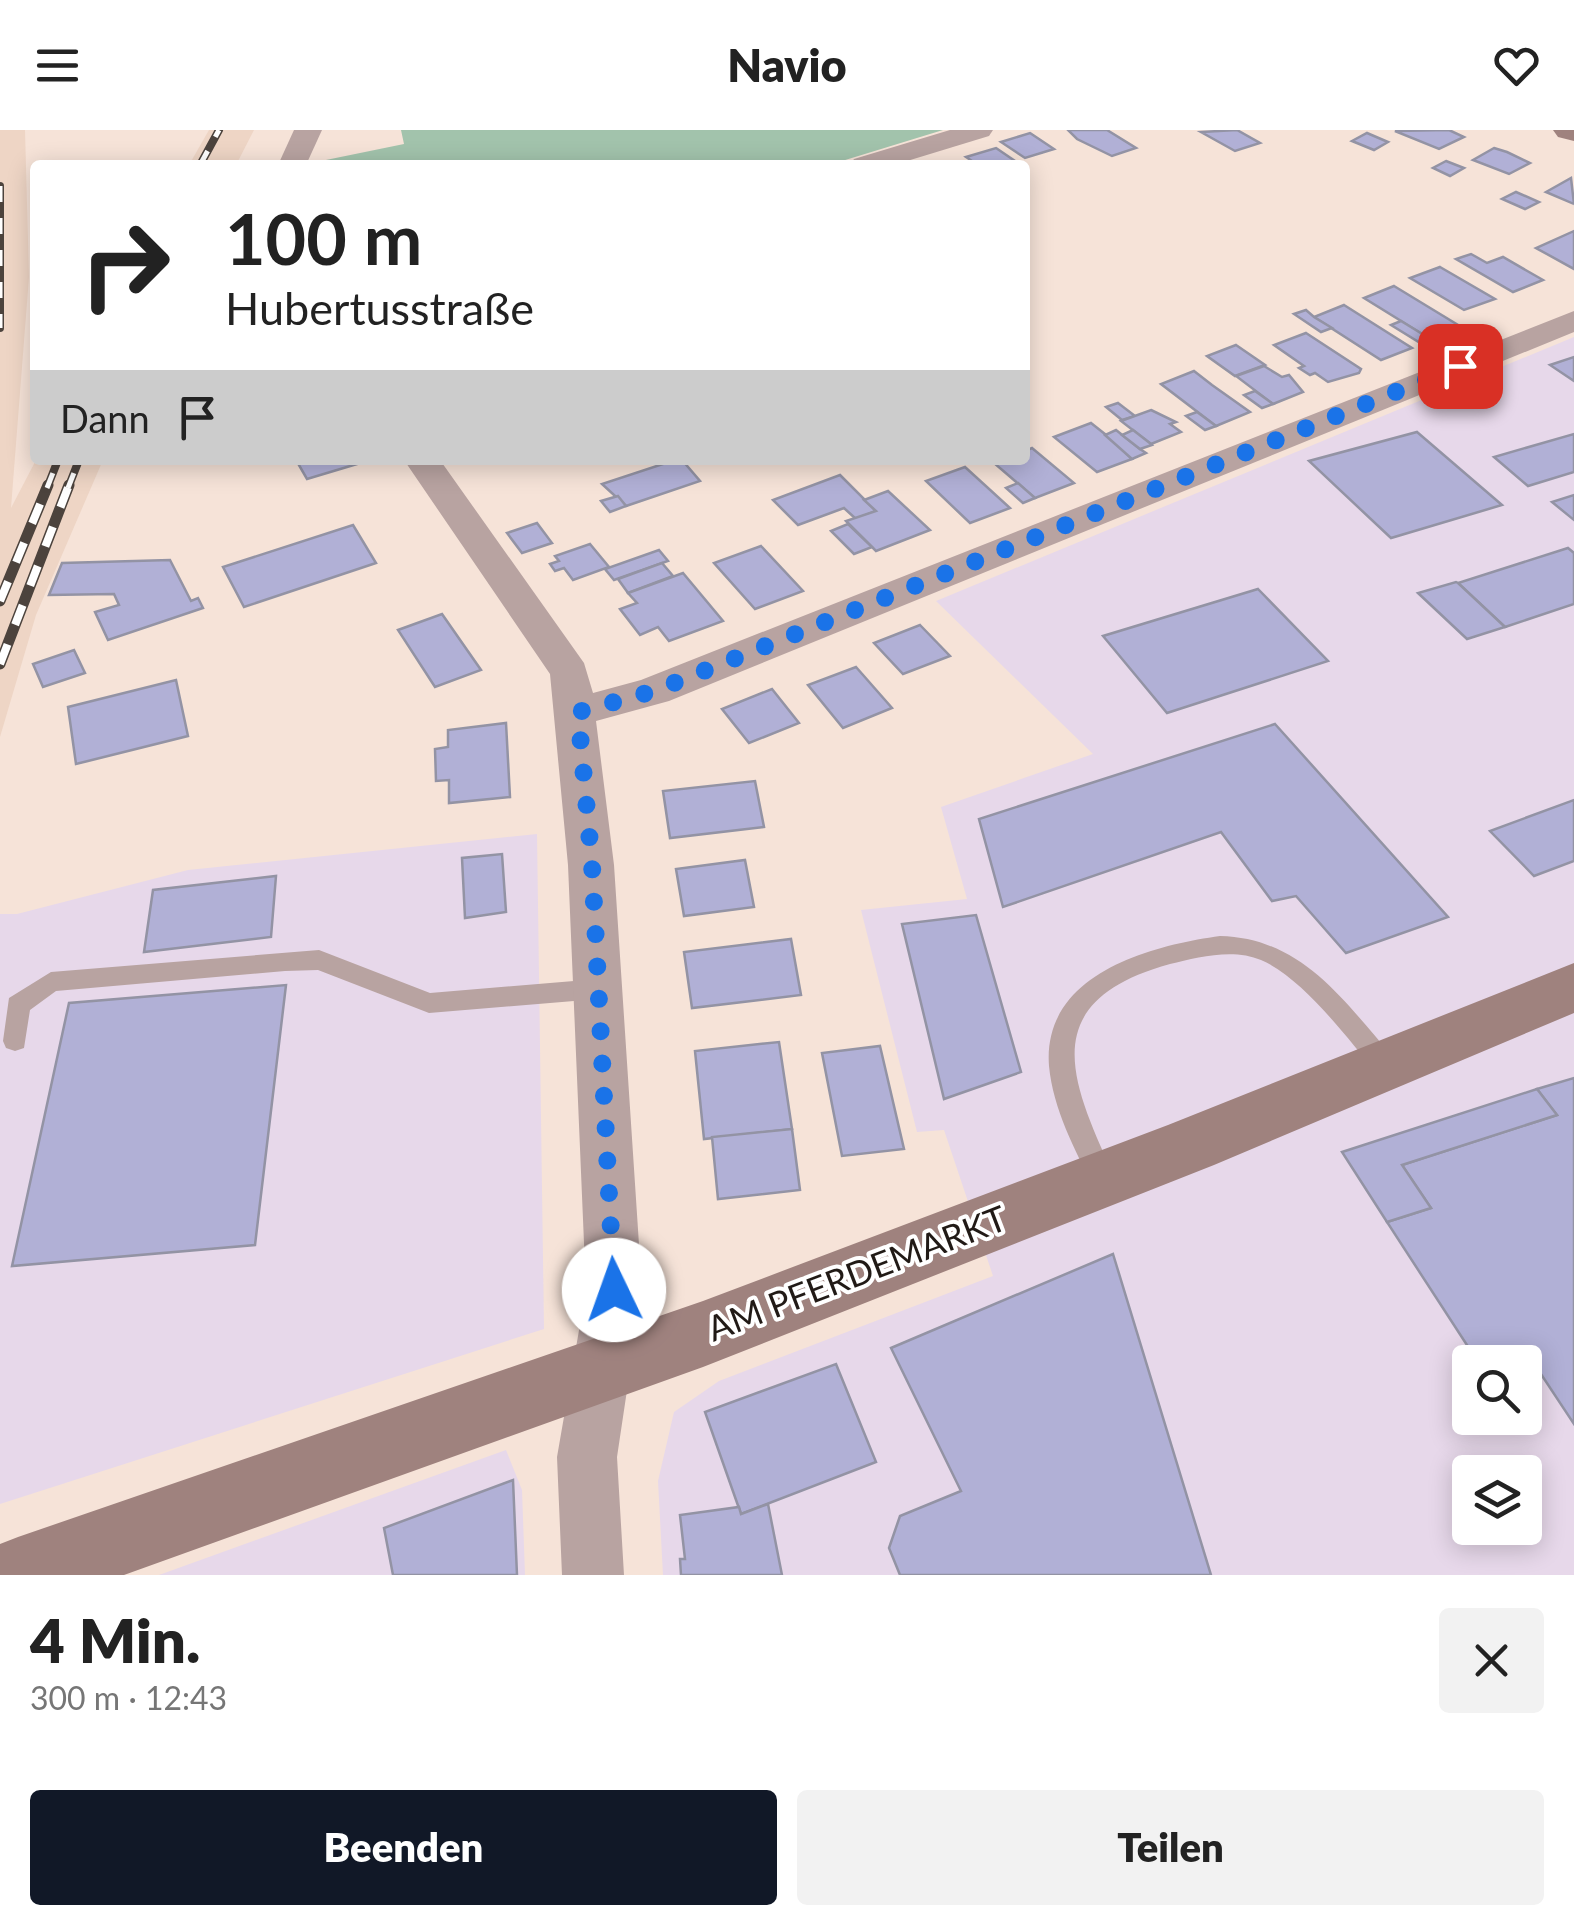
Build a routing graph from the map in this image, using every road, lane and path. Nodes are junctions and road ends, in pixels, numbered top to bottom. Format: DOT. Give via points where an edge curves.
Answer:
graph roads {
  1 [pos="308,130"];
  2 [pos="979,130"];
  3 [pos="294,160"];
  4 [pos="880,160"];
  5 [pos="1574,321"];
  6 [pos="425,465"];
  7 [pos="578,712"];
  8 [pos="1574,987"];
  9 [pos="598,989"];
  10 [pos="15,1041"];
  11 [pos="1386,1065"];
  12 [pos="1103,1180"];
  13 [pos="602,1370"];
  14 [pos="18,1575"];
  15 [pos="594,1575"];
  1 -- 3 [label="street"];
  2 -- 4 [label="street"];
  5 -- 7 [label="street" via="654,691"];
  6 -- 7 [label="street" via="570,673"];
  7 -- 9 [label="street"];
  8 -- 11 [label="street, AM PFERDEMARKT"];
  9 -- 10 [label="lane" via="429,1003 319,960 51,982 18,1005"];
  9 -- 13 [label="street" via="614,1290"];
  11 -- 12 [label="street, AM PFERDEMARKT"];
  11 -- 12 [label="lane" via="1272,954 1256,948 1239,942 1189,950 1124,972 1088,992 1076,1008 1065,1024 1060,1060 1080,1135"];
  12 -- 13 [label="street, AM PFERDEMARKT"];
  13 -- 14 [label="street, AM PFERDEMARKT"];
  13 -- 15 [label="street" via="587,1457"];
}
